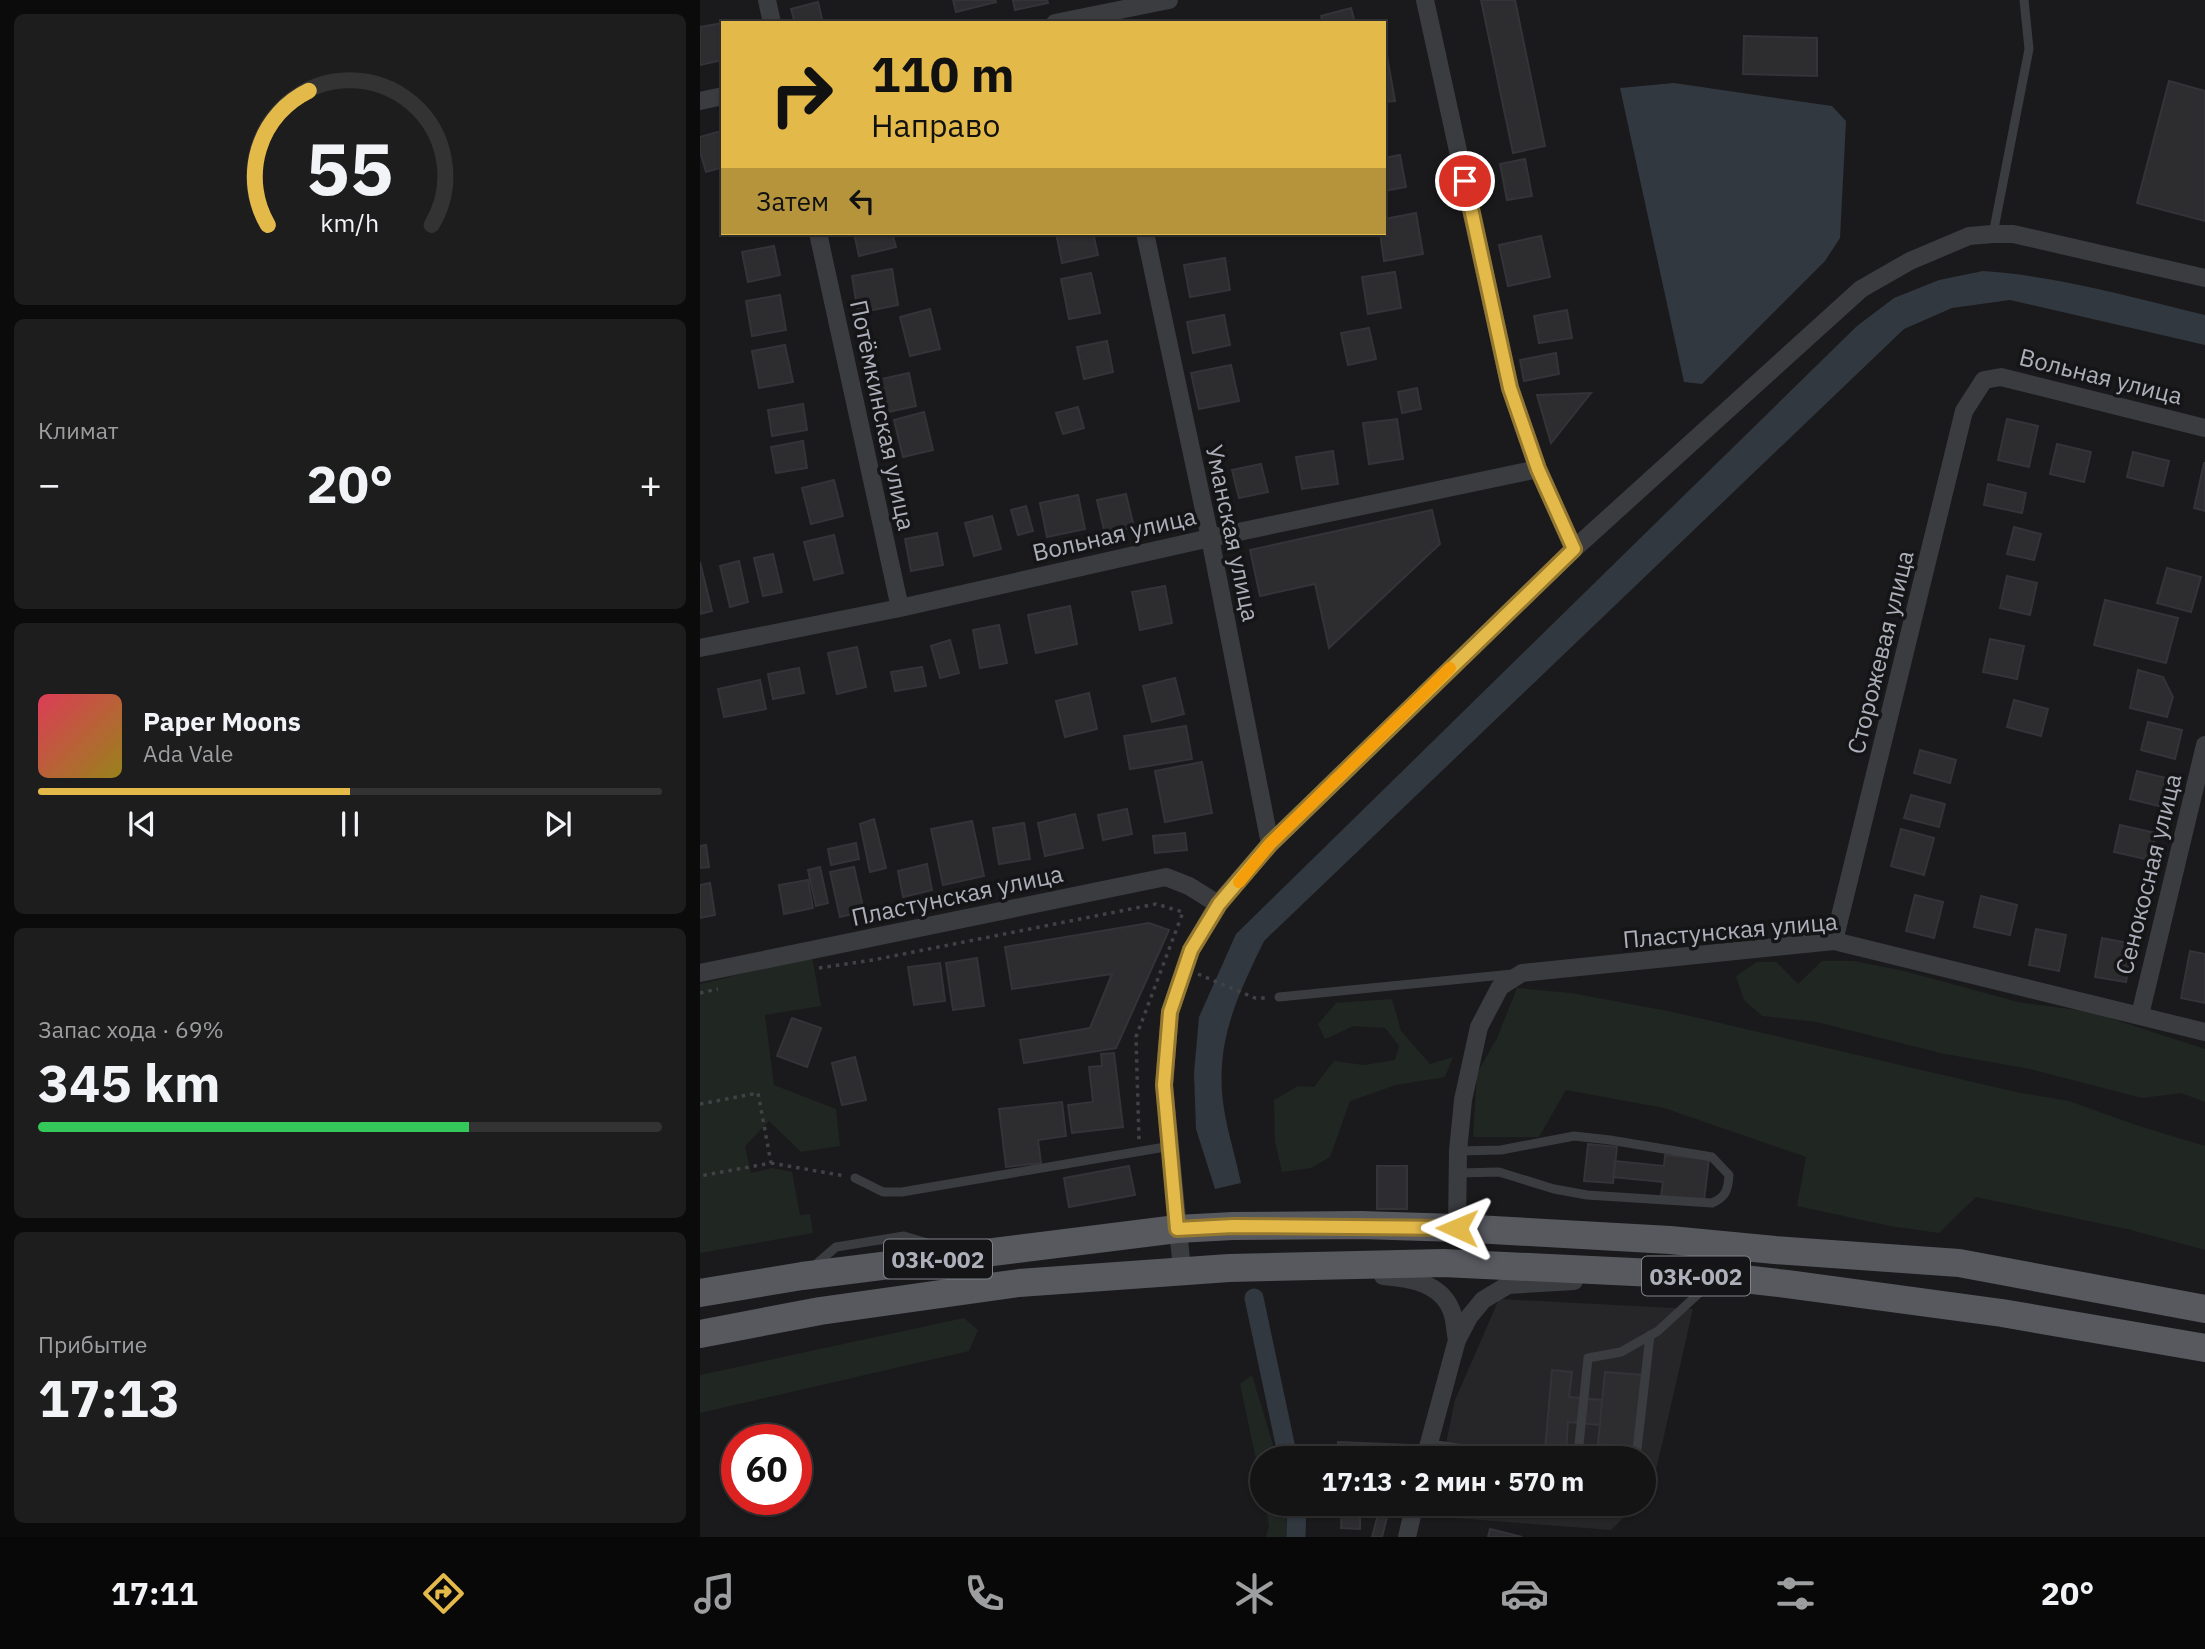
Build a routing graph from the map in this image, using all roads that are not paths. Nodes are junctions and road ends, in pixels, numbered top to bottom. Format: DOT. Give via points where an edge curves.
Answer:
graph roads {
  1 [pos="767,0"];
  2 [pos="1170,0"];
  3 [pos="1425,0"];
  4 [pos="2024,0"];
  5 [pos="1097,12"];
  6 [pos="772,21"];
  7 [pos="1063,21"];
  8 [pos="721,96"];
  9 [pos="700,101"];
  10 [pos="1993,234"];
  11 [pos="818,235"];
  12 [pos="1145,235"];
  13 [pos="2205,278"];
  14 [pos="1984,380"];
  15 [pos="2205,428"];
  16 [pos="1538,469"];
  17 [pos="1210,538"];
  18 [pos="1574,549"];
  19 [pos="900,608"];
  20 [pos="700,648"];
  21 [pos="2205,745"];
  22 [pos="1270,844"];
  23 [pos="1219,904"];
  24 [pos="1834,941"];
  25 [pos="700,973"];
  26 [pos="1522,973"];
  27 [pos="1279,997"];
  28 [pos="2140,1015"];
  29 [pos="2205,1032"];
  30 [pos="1171,1146"];
  31 [pos="1458,1151"];
  32 [pos="1456,1173"];
  33 [pos="855,1178"];
  34 [pos="1457,1228"];
  35 [pos="1177,1229"];
  36 [pos="1292,1265"];
  37 [pos="1182,1270"];
  38 [pos="1627,1273"];
  39 [pos="1717,1276"];
  40 [pos="700,1293"];
  41 [pos="2205,1309"];
  42 [pos="700,1334"];
  43 [pos="1650,1335"];
  44 [pos="1457,1340"];
  45 [pos="2205,1348"];
  46 [pos="1428,1446"];
  47 [pos="1579,1446"];
  48 [pos="1637,1446"];
  49 [pos="1412,1516"];
  50 [pos="1407,1537"];
  1 -- 6 [label="street"];
  2 -- 5 [label="street"];
  3 -- 16 [label="street" via="1510,388"];
  4 -- 10 [label="lane" via="2029,49"];
  5 -- 7 [label="street"];
  8 -- 9 [label="street"];
  10 -- 13 [label="street" via="2013,234"];
  10 -- 18 [label="street" via="1969,236 1910,261 1861,289"];
  11 -- 19 [label="street, Потёмкинская улица"];
  12 -- 17 [label="street, Уманская улица"];
  14 -- 15 [label="street, Вольная улица" via="2001,377"];
  14 -- 24 [label="street, Сторожевая улица" via="1964,411"];
  16 -- 17 [label="street, Вольная улица"];
  16 -- 18 [label="street"];
  17 -- 19 [label="street, Вольная улица"];
  17 -- 22 [label="street, Уманская улица"];
  18 -- 22 [label="street"];
  19 -- 20 [label="street, Вольная улица"];
  21 -- 28 [label="street, Сенокосная улица"];
  22 -- 23 [label="street"];
  23 -- 25 [label="street, Пластунская улица" via="1166,877"];
  23 -- 30 [label="street" via="1191,950 1170,1012 1164,1085"];
  24 -- 26 [label="street, Пластунская улица"];
  24 -- 28 [label="street, Пластунская улица"];
  26 -- 27 [label="lane"];
  26 -- 31 [label="street" via="1500,987 1479,1027"];
  28 -- 29 [label="street, Пластунская улица"];
  30 -- 33 [label="lane" via="902,1192 883,1192"];
  30 -- 35 [label="street"];
  31 -- 32 [label="street"];
  31 -- 32 [label="lane" via="1501,1150 1574,1136 1610,1139 1712,1157 1729,1175 1728,1192 1712,1203 1587,1195 1499,1172"];
  32 -- 34 [label="street"];
  34 -- 35 [label="main road, 03К-002"];
  34 -- 41 [label="main road, 03К-002" via="1959,1263"];
  35 -- 37 [label="street"];
  35 -- 40 [label="main road, 03К-002"];
  36 -- 37 [label="main road, 03К-002"];
  36 -- 38 [label="main road, 03К-002" via="1443,1263"];
  36 -- 44 [label="street" via="1410,1278 1441,1293 1452,1312"];
  37 -- 42 [label="main road, 03К-002" via="1006,1285 820,1311"];
  38 -- 39 [label="main road, 03К-002"];
  38 -- 44 [label="street" via="1508,1285 1483,1300"];
  39 -- 43 [label="lane"];
  39 -- 45 [label="main road, 03К-002" via="1975,1309"];
  43 -- 47 [label="lane" via="1621,1352 1588,1358"];
  43 -- 48 [label="lane"];
  44 -- 46 [label="street"];
  49 -- 50 [label="street"];
}
